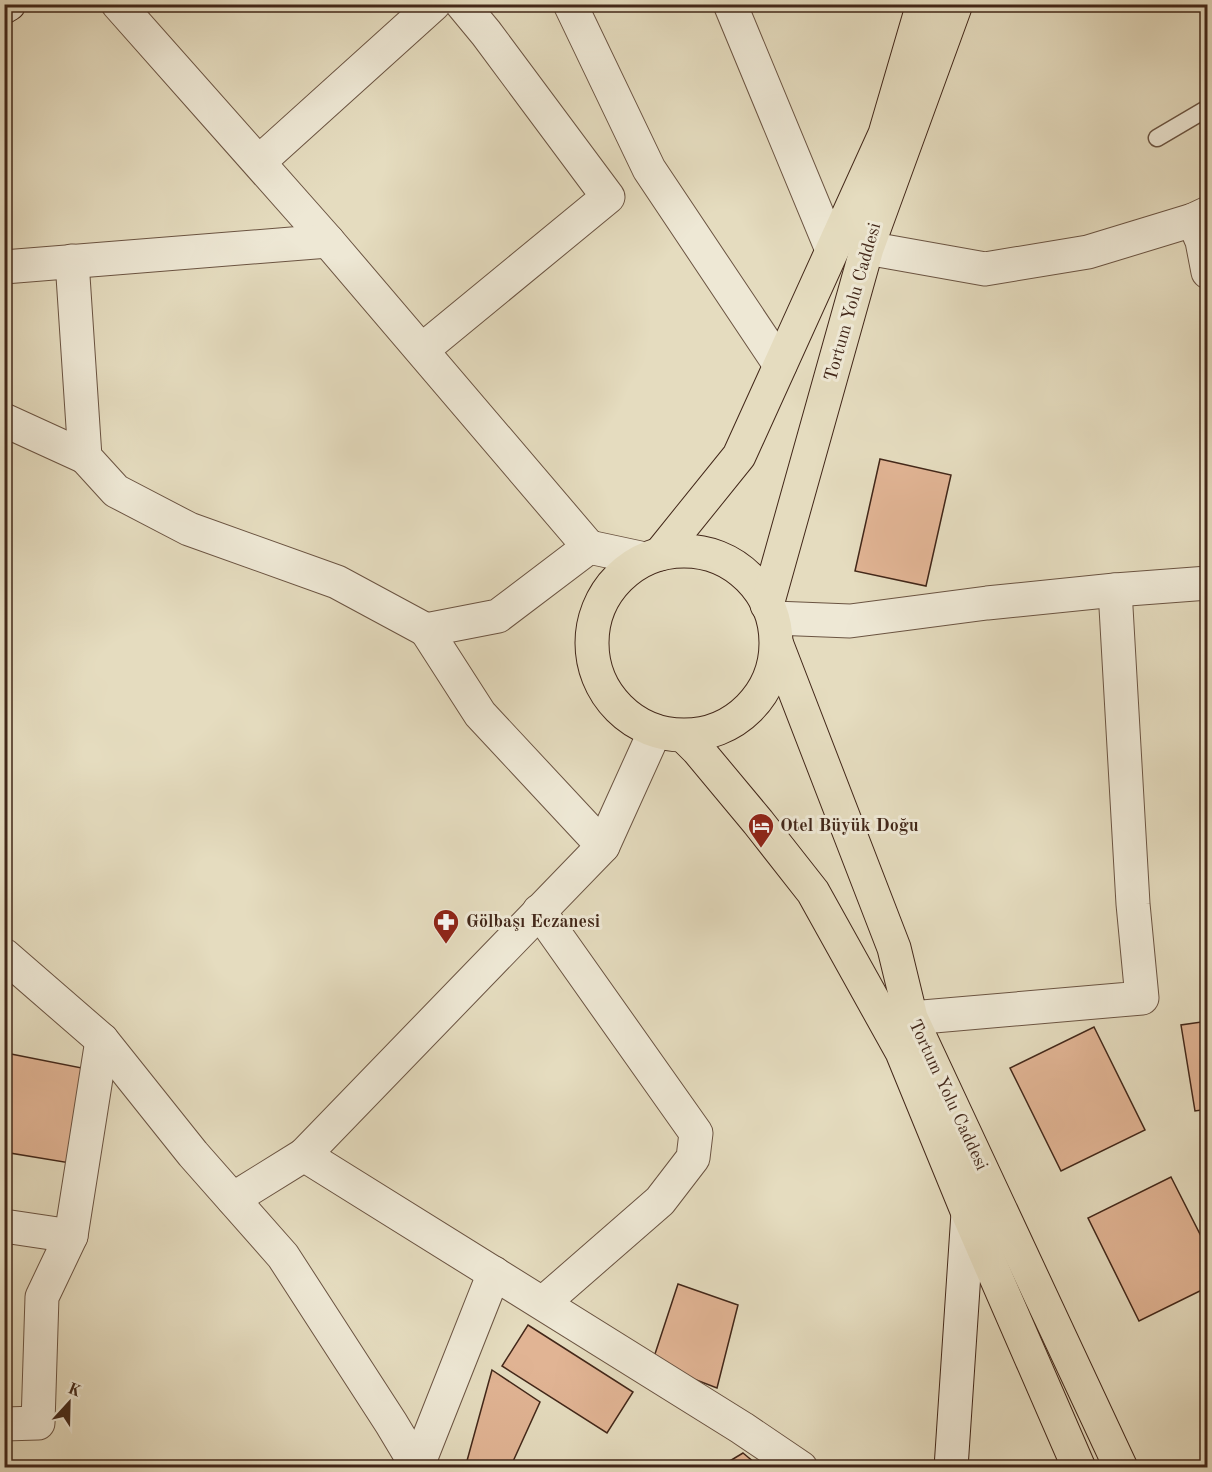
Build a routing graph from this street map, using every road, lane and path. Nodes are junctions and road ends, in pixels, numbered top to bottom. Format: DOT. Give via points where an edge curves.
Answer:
graph roads {
  1 [pos="9,4"];
  2 [pos="118,4"];
  3 [pos="434,4"];
  4 [pos="462,4"];
  5 [pos="570,4"];
  6 [pos="730,4"];
  7 [pos="922,4"];
  8 [pos="956,4"];
  9 [pos="4,7"];
  10 [pos="1208,108"];
  11 [pos="1156,138"];
  12 [pos="259,162"];
  13 [pos="650,169"];
  14 [pos="608,197"];
  15 [pos="1200,216"];
  16 [pos="328,241"];
  17 [pos="867,248"];
  18 [pos="832,250"];
  19 [pos="72,261"];
  20 [pos="4,267"];
  21 [pos="1208,272"];
  22 [pos="422,351"];
  23 [pos="780,365"];
  24 [pos="4,420"];
  25 [pos="84,457"];
  26 [pos="589,547"];
  27 [pos="653,557"];
  28 [pos="1208,583"];
  29 [pos="1114,590"];
  30 [pos="773,622"];
  31 [pos="426,630"];
  32 [pos="669,734"];
  33 [pos="603,846"];
  34 [pos="539,911"];
  35 [pos="4,955"];
  36 [pos="911,1018"];
  37 [pos="102,1040"];
  38 [pos="304,1155"];
  39 [pos="233,1199"];
  40 [pos="968,1213"];
  41 [pos="4,1226"];
  42 [pos="71,1236"];
  43 [pos="495,1273"];
  44 [pos="543,1304"];
  45 [pos="4,1424"];
  46 [pos="418,1466"];
  47 [pos="801,1467"];
  48 [pos="951,1467"];
  49 [pos="1079,1467"];
  50 [pos="1121,1467"];
  1 -- 9 [label="street"];
  2 -- 12 [label="street"];
  3 -- 12 [label="street"];
  4 -- 14 [label="street"];
  5 -- 13 [label="street"];
  6 -- 18 [label="street"];
  7 -- 18 [label="highway, Tortum Yolu Caddesi" via="885,134"];
  8 -- 17 [label="highway, Tortum Yolu Caddesi"];
  10 -- 11 [label="lane"];
  12 -- 16 [label="street"];
  13 -- 14 [label="street"];
  13 -- 23 [label="street"];
  14 -- 22 [label="street"];
  15 -- 17 [label="street" via="1088,252 985,269"];
  15 -- 21 [label="street"];
  16 -- 19 [label="street"];
  16 -- 22 [label="street"];
  17 -- 30 [label="highway, Tortum Yolu Caddesi"];
  18 -- 23 [label="highway, Tortum Yolu Caddesi"];
  19 -- 20 [label="street"];
  19 -- 25 [label="street"];
  22 -- 26 [label="street"];
  23 -- 27 [label="highway, Tortum Yolu Caddesi" via="739,456"];
  24 -- 25 [label="street"];
  25 -- 31 [label="street" via="116,491 179,524 337,582"];
  26 -- 27 [label="street"];
  26 -- 31 [label="street" via="498,616"];
  27 -- 30 [label="highway, Tortum Yolu Caddesi" via="671,551 698,551 723,559 745,574 763,594"];
  27 -- 32 [label="highway, Tortum Yolu Caddesi" via="623,573 606,593 595,617 591,643 595,672 609,697 629,718"];
  28 -- 29 [label="street"];
  29 -- 30 [label="street" via="850,621"];
  29 -- 36 [label="street" via="1142,999"];
  30 -- 32 [label="highway, Tortum Yolu Caddesi" via="772,673 759,699 738,719 712,732"];
  30 -- 36 [label="highway, Tortum Yolu Caddesi" via="894,948"];
  31 -- 33 [label="street" via="480,714"];
  32 -- 33 [label="street"];
  32 -- 40 [label="highway, Tortum Yolu Caddesi" via="698,750 813,892 902,1052"];
  33 -- 34 [label="street"];
  34 -- 38 [label="street"];
  34 -- 44 [label="street" via="696,1133 693,1158 660,1201"];
  35 -- 37 [label="street"];
  36 -- 50 [label="highway, Tortum Yolu Caddesi"];
  37 -- 39 [label="street"];
  37 -- 42 [label="street"];
  38 -- 39 [label="street"];
  38 -- 43 [label="street"];
  39 -- 46 [label="street" via="283,1256"];
  40 -- 48 [label="street"];
  40 -- 49 [label="highway, Tortum Yolu Caddesi"];
  41 -- 42 [label="street"];
  42 -- 45 [label="street" via="42,1297 38,1423"];
  43 -- 44 [label="street"];
  43 -- 46 [label="street"];
  44 -- 47 [label="street"];
}
